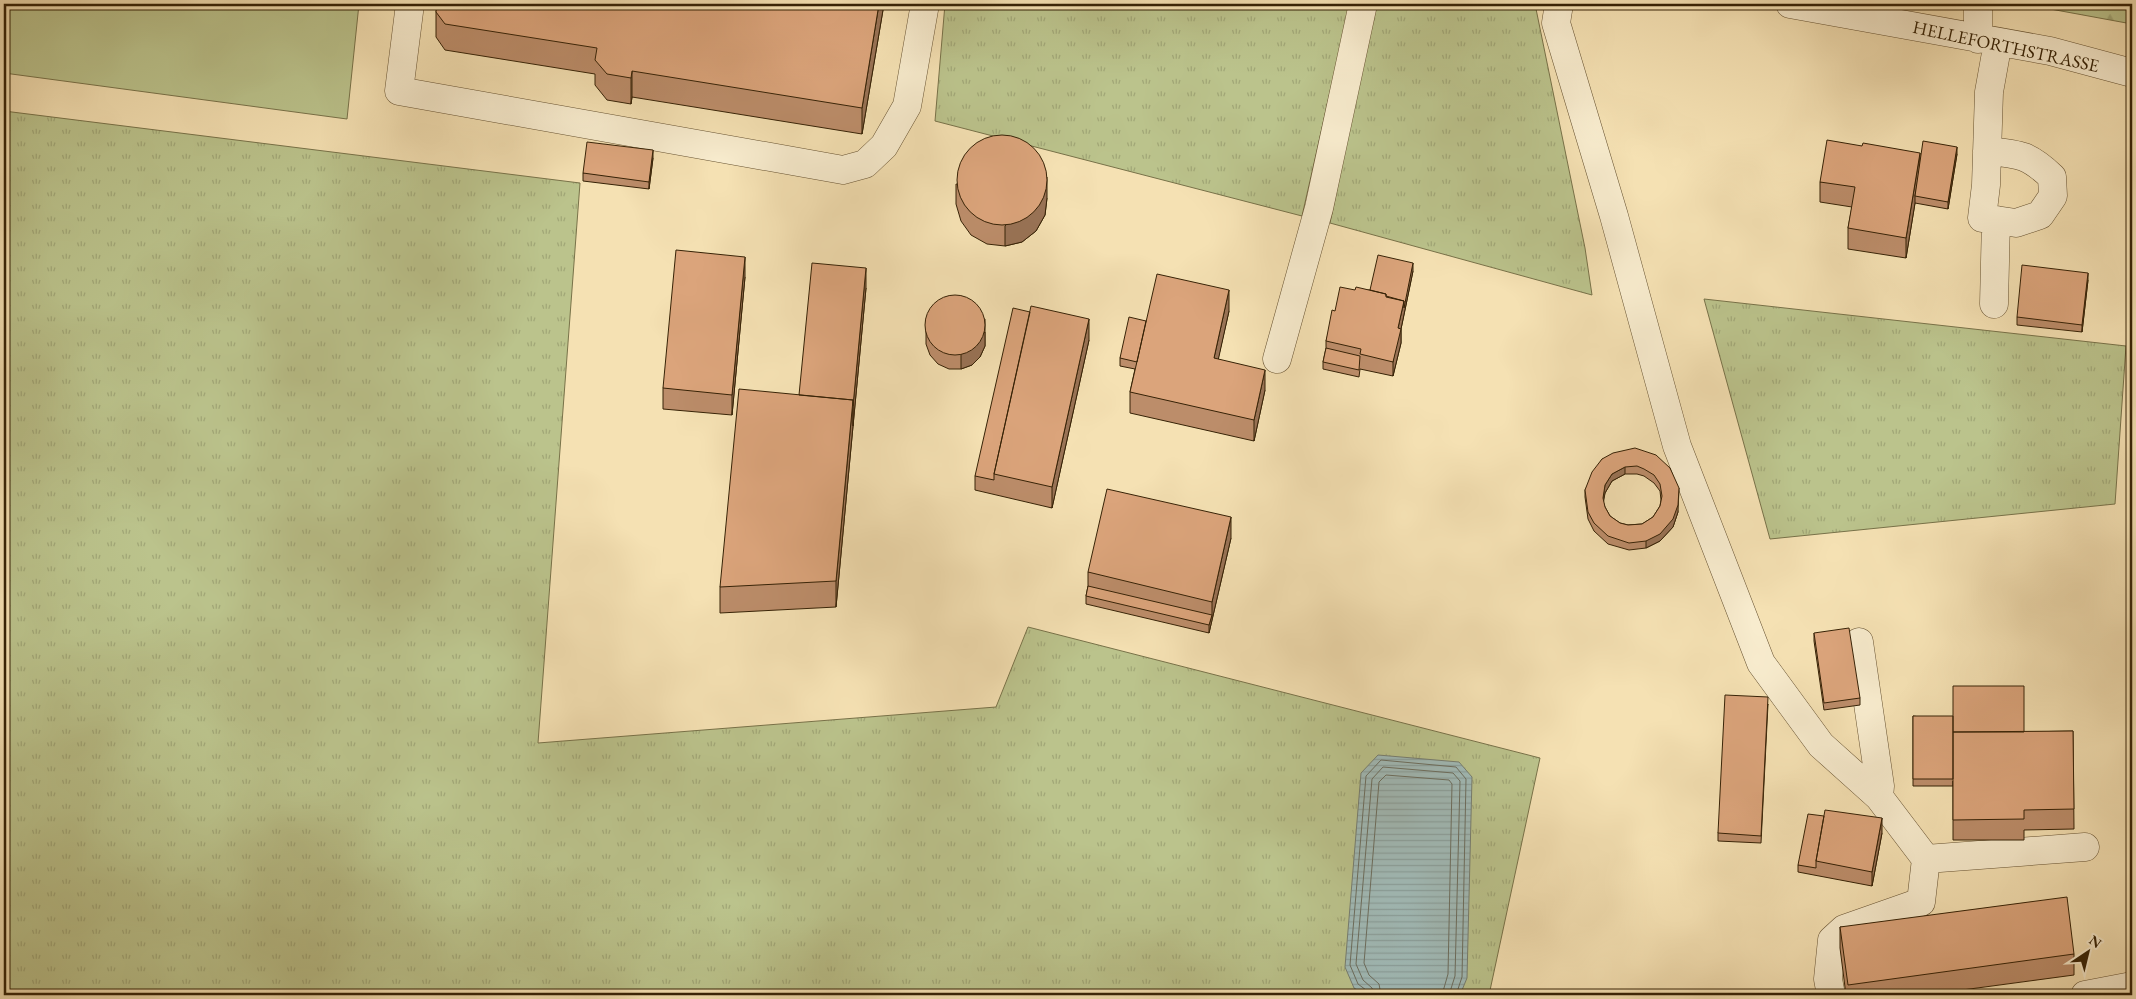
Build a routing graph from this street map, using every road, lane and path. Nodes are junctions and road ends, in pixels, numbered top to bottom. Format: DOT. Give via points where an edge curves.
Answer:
graph roads {
  1 [pos="410,4"];
  2 [pos="924,4"];
  3 [pos="1363,4"];
  4 [pos="1559,4"];
  5 [pos="1790,4"];
  6 [pos="1978,4"];
  7 [pos="1988,40"];
  8 [pos="2132,73"];
  9 [pos="1987,151"];
  10 [pos="1996,220"];
  11 [pos="1994,304"];
  12 [pos="1277,359"];
  13 [pos="1859,642"];
  14 [pos="1879,797"];
  15 [pos="2085,847"];
  16 [pos="1926,859"];
  17 [pos="2132,986"];
  18 [pos="1831,995"];
  19 [pos="2085,995"];
  1 -- 2 [label="street" via="399,90 843,170 865,164 884,146 907,106"];
  3 -- 12 [label="street" via="1319,208"];
  4 -- 14 [label="street" via="1556,23 1614,216 1677,446 1761,663 1821,745"];
  5 -- 7 [label="street, HELLEFORTHSTRASSE"];
  6 -- 7 [label="street"];
  7 -- 8 [label="street, HELLEFORTHSTRASSE"];
  7 -- 9 [label="street"];
  9 -- 10 [label="street" via="1982,218"];
  9 -- 10 [label="street" via="2018,154 2038,163 2052,177 2053,196 2040,215 2016,223"];
  10 -- 11 [label="street"];
  13 -- 14 [label="street"];
  14 -- 16 [label="street"];
  15 -- 16 [label="street"];
  16 -- 18 [label="street" via="1921,902 1844,929 1832,940 1828,980"];
  17 -- 19 [label="street"];
}
